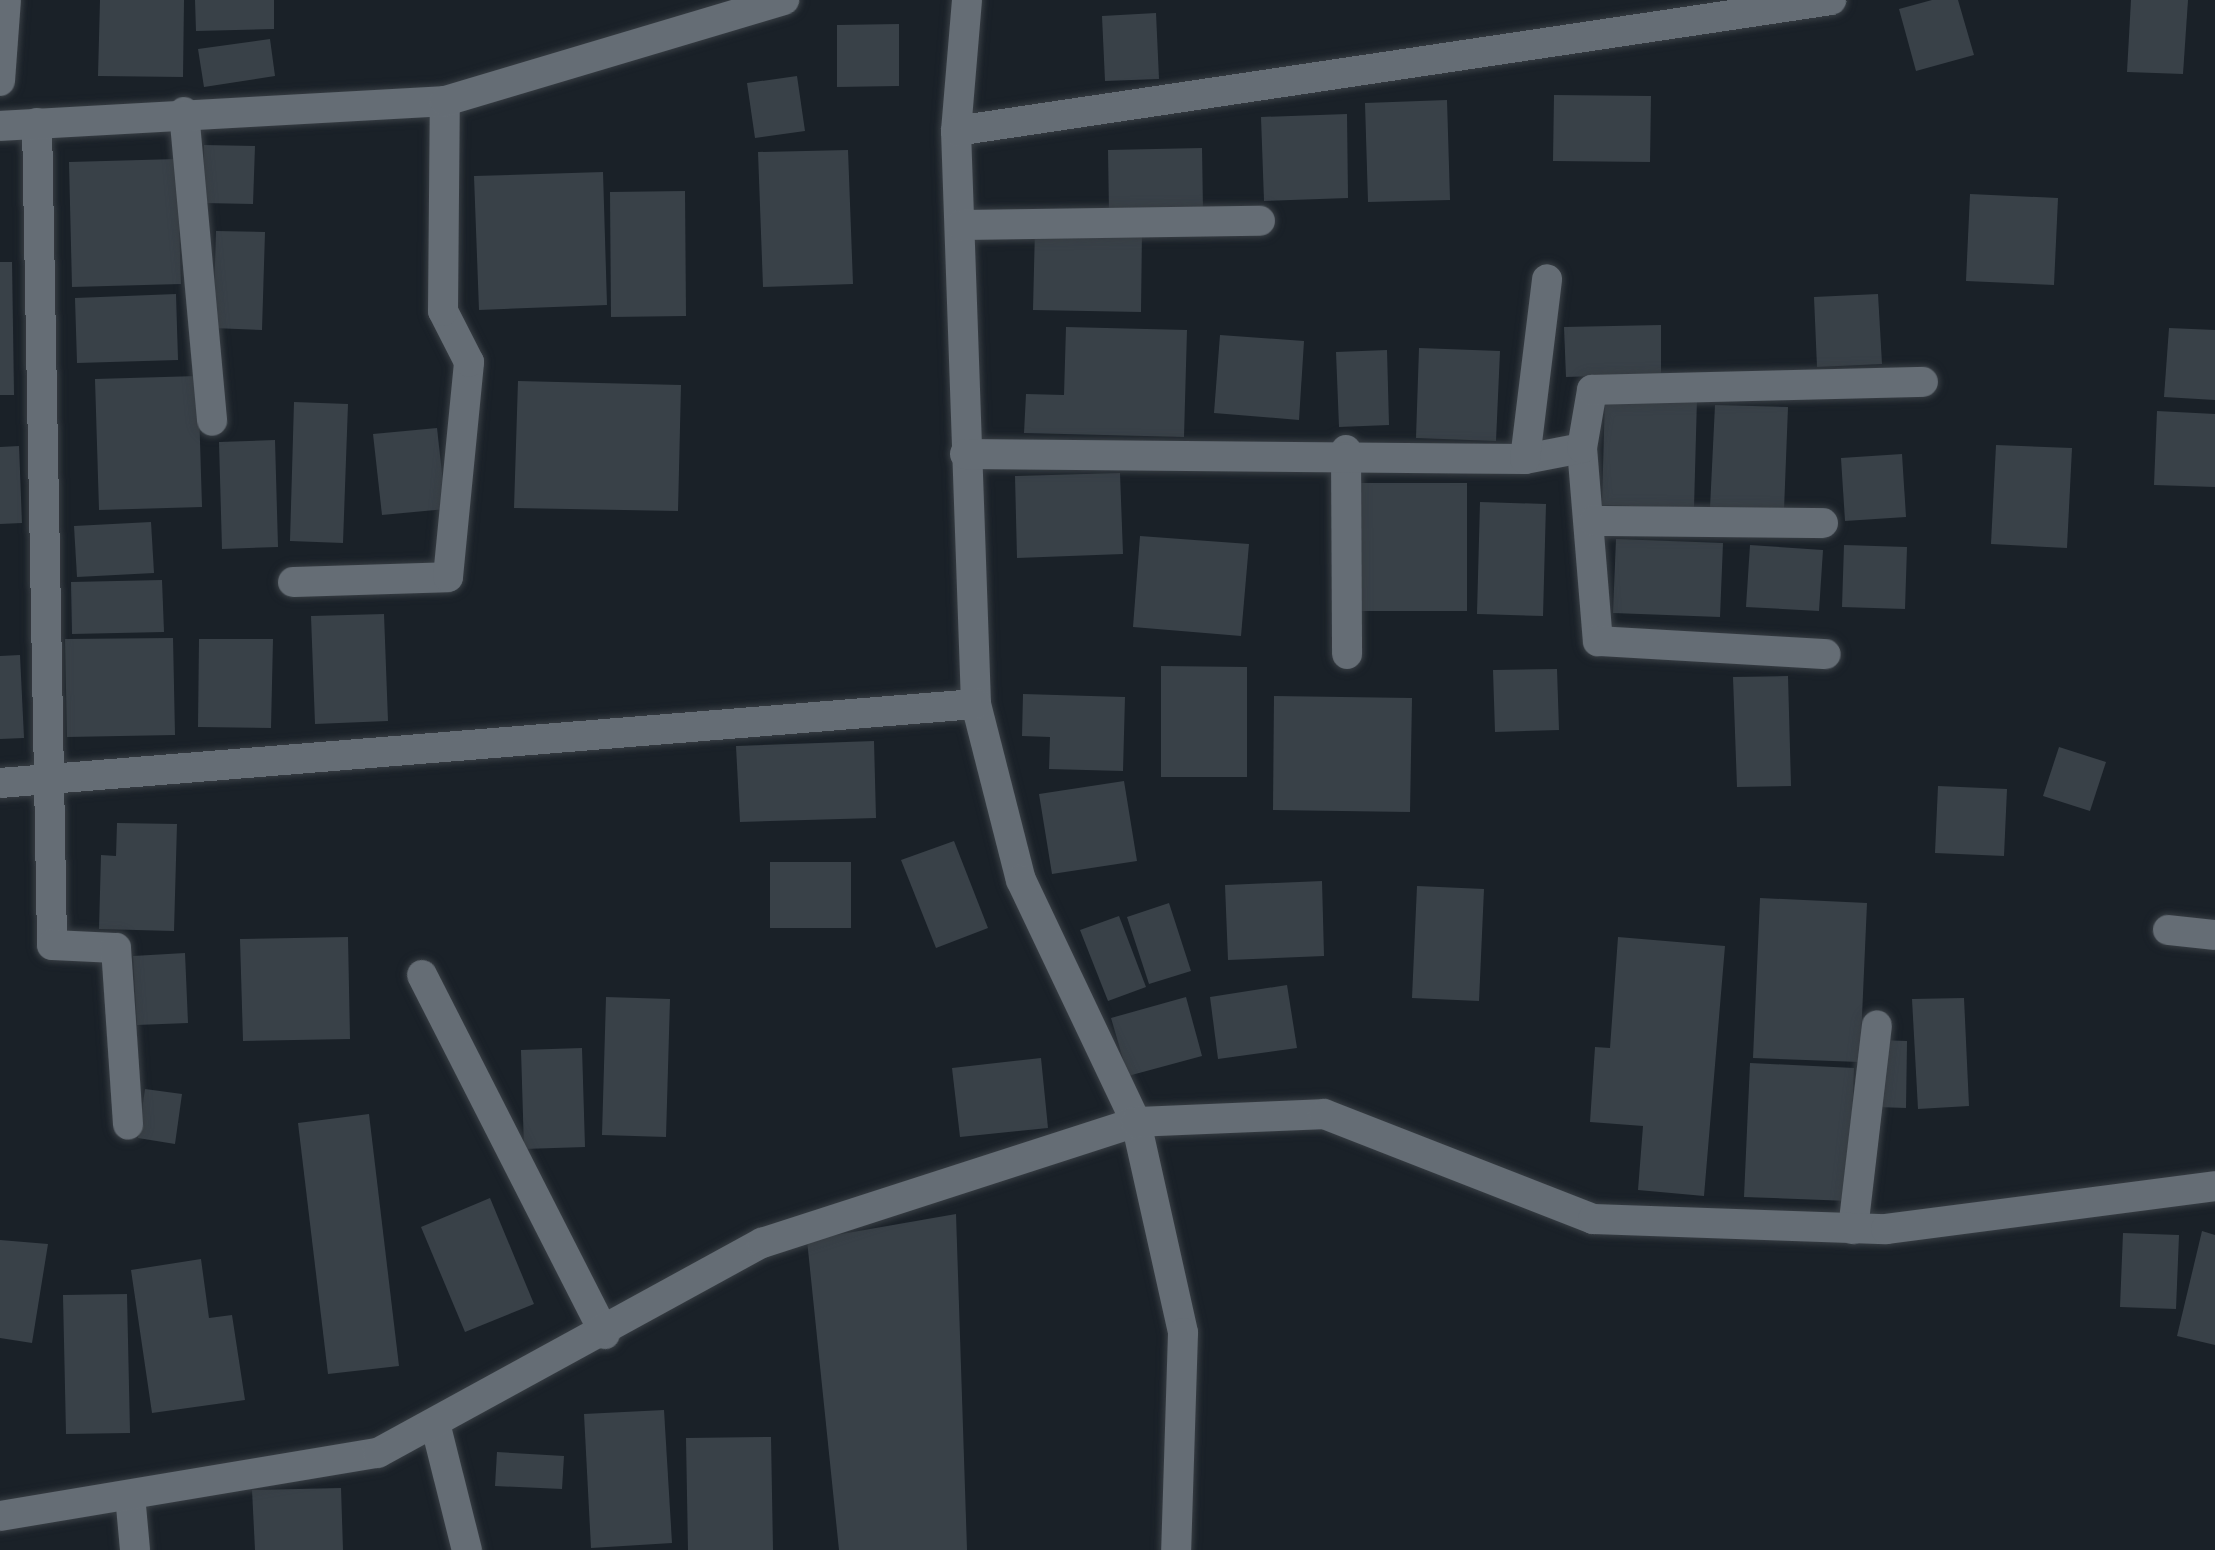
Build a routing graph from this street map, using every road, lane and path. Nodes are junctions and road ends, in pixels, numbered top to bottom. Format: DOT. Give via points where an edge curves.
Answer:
graph roads {
  1 [pos="6,0"];
  2 [pos="784,0"];
  3 [pos="967,0"];
  4 [pos="1831,0"];
  5 [pos="0,81"];
  6 [pos="445,101"];
  7 [pos="184,112"];
  8 [pos="37,123"];
  9 [pos="0,126"];
  10 [pos="956,131"];
  11 [pos="1260,221"];
  12 [pos="961,225"];
  13 [pos="1546,278"];
  14 [pos="1923,382"];
  15 [pos="212,421"];
  16 [pos="1582,448"];
  17 [pos="1346,450"];
  18 [pos="964,454"];
  19 [pos="1525,458"];
  20 [pos="1594,521"];
  21 [pos="1823,523"];
  22 [pos="293,582"];
  23 [pos="1346,654"];
  24 [pos="1826,654"];
  25 [pos="976,704"];
  26 [pos="52,779"];
  27 [pos="0,783"];
  28 [pos="2168,930"];
  29 [pos="2215,935"];
  30 [pos="422,975"];
  31 [pos="1877,1024"];
  32 [pos="1136,1122"];
  33 [pos="128,1125"];
  34 [pos="2215,1186"];
  35 [pos="1853,1228"];
  36 [pos="604,1334"];
  37 [pos="436,1427"];
  38 [pos="130,1495"];
  39 [pos="0,1516"];
  40 [pos="135,1550"];
  41 [pos="466,1550"];
  42 [pos="1176,1550"];
  1 -- 5 [label="street"];
  2 -- 6 [label="street"];
  3 -- 10 [label="street"];
  4 -- 10 [label="street"];
  6 -- 7 [label="street"];
  6 -- 22 [label="street" via="443,311 469,362 448,577"];
  7 -- 8 [label="street"];
  7 -- 15 [label="street"];
  8 -- 9 [label="street"];
  8 -- 26 [label="street"];
  10 -- 12 [label="street"];
  11 -- 12 [label="street"];
  12 -- 18 [label="street"];
  13 -- 19 [label="street"];
  14 -- 16 [label="street" via="1592,390"];
  16 -- 19 [label="street"];
  16 -- 20 [label="street"];
  17 -- 18 [label="street"];
  17 -- 19 [label="street"];
  17 -- 23 [label="street"];
  18 -- 25 [label="street"];
  20 -- 21 [label="street"];
  20 -- 24 [label="street" via="1598,641"];
  25 -- 26 [label="street"];
  25 -- 32 [label="street" via="1021,880"];
  26 -- 27 [label="street"];
  26 -- 33 [label="street" via="52,945 116,947"];
  28 -- 29 [label="street"];
  30 -- 36 [label="street"];
  31 -- 35 [label="street"];
  32 -- 35 [label="street" via="1324,1114 1594,1219"];
  32 -- 36 [label="street" via="762,1243"];
  32 -- 42 [label="street" via="1183,1333"];
  34 -- 35 [label="street"];
  36 -- 37 [label="street"];
  37 -- 38 [label="street" via="378,1453"];
  37 -- 41 [label="street"];
  38 -- 39 [label="street"];
  38 -- 40 [label="street"];
}
